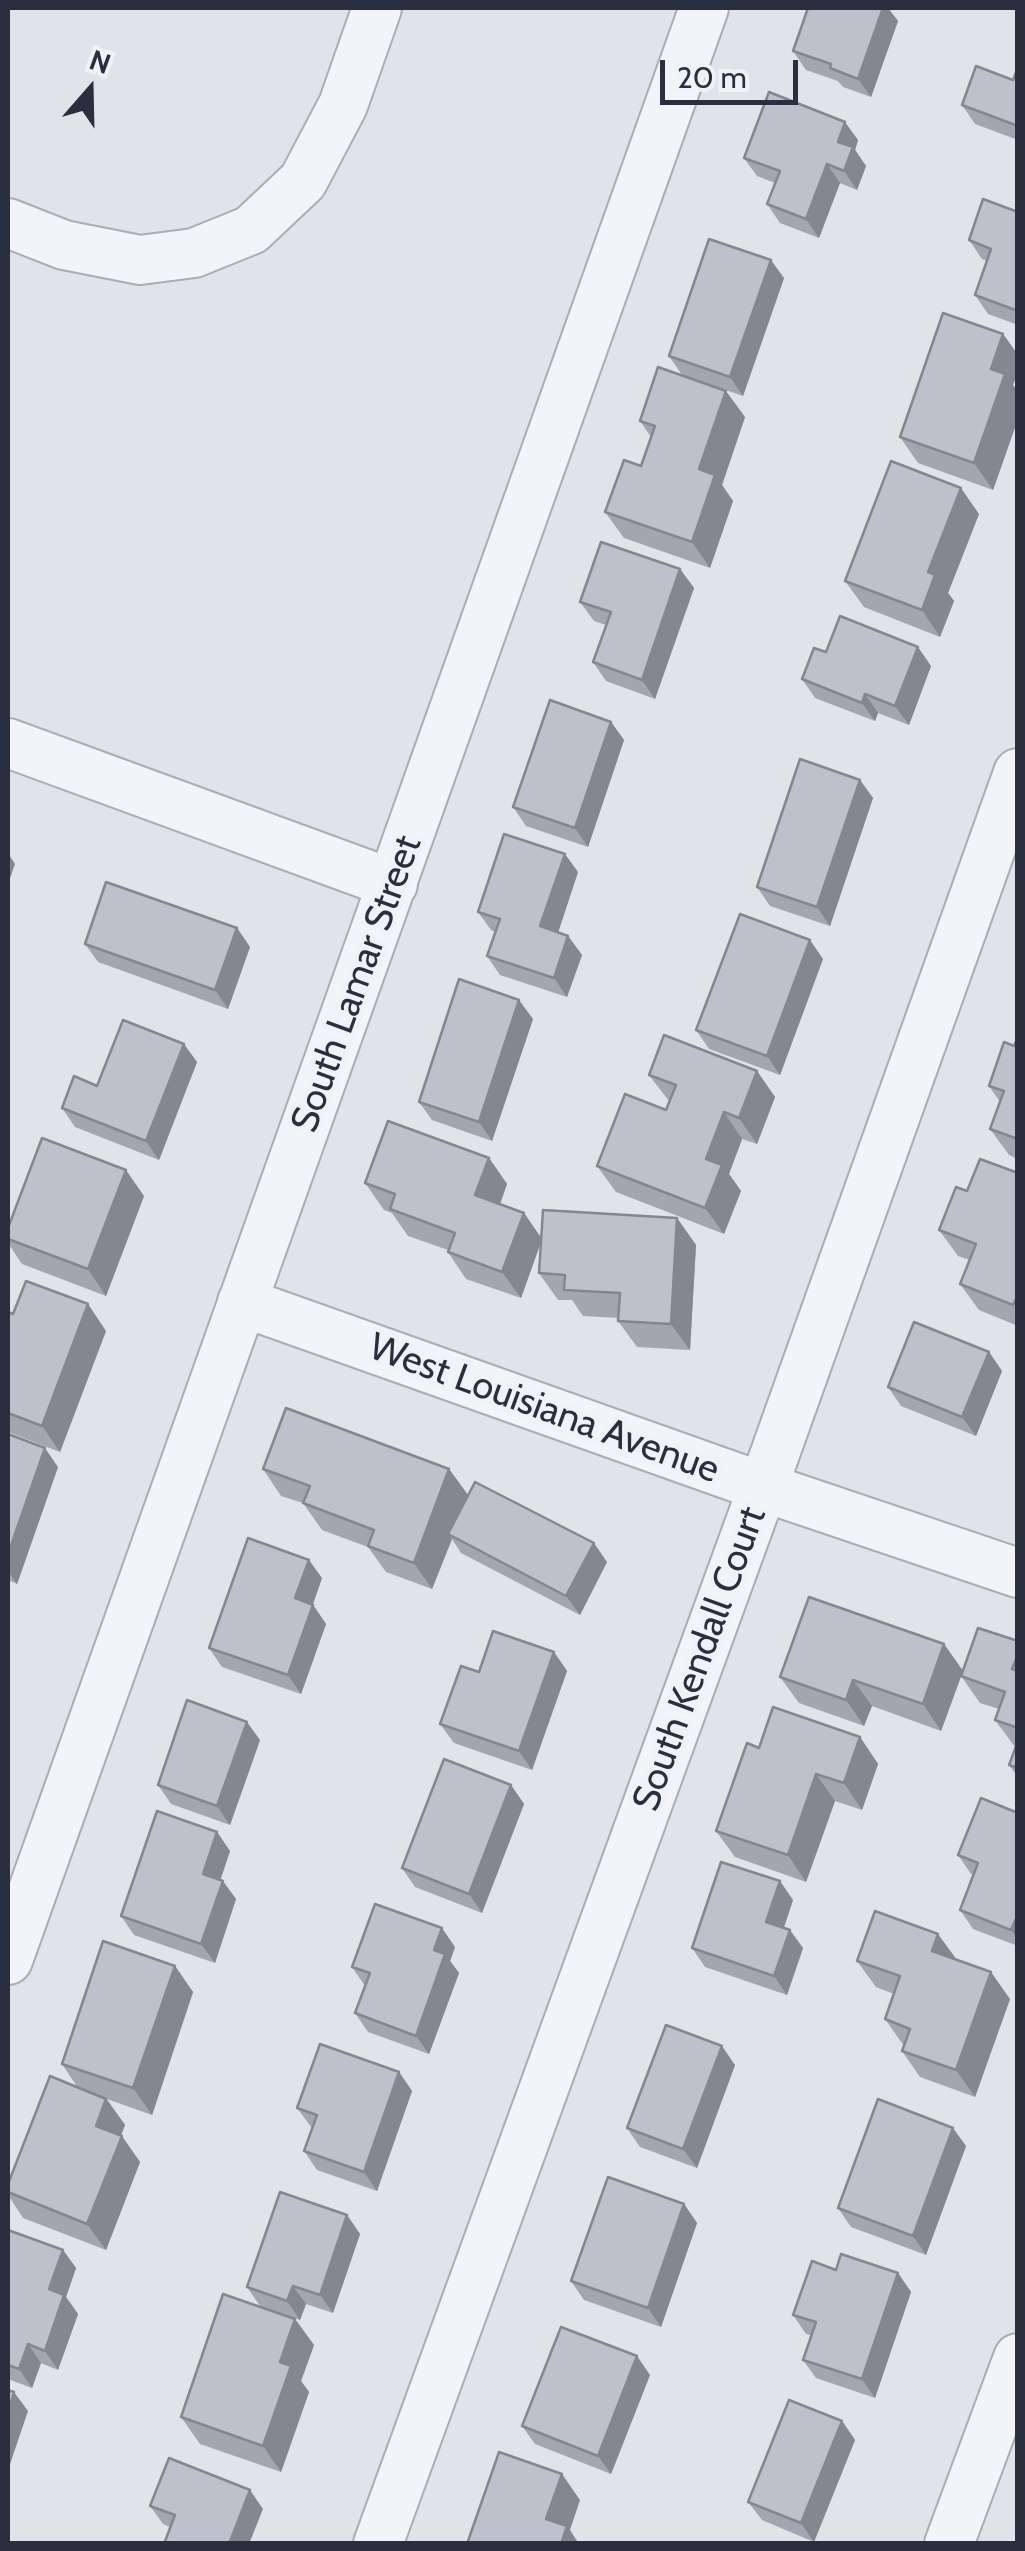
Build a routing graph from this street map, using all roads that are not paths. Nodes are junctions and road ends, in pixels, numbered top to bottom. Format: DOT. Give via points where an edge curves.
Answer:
graph roads {
  1 [pos="378,8"];
  2 [pos="704,8"];
  3 [pos="8,223"];
  4 [pos="8,744"];
  5 [pos="1018,772"];
  6 [pos="392,884"];
  7 [pos="242,1302"];
  8 [pos="763,1487"];
  9 [pos="1018,1573"];
  10 [pos="8,1960"];
  11 [pos="1018,2358"];
  12 [pos="378,2544"];
  13 [pos="949,2544"];
  1 -- 3 [label="street" via="343,105 303,181 251,230 194,253 140,260 64,245"];
  2 -- 6 [label="street, South Lamar Street"];
  4 -- 6 [label="street"];
  5 -- 8 [label="street, South Kendall Court"];
  6 -- 7 [label="street, South Lamar Street"];
  7 -- 8 [label="street, West Louisiana Avenue"];
  7 -- 10 [label="street, South Lamar Street"];
  8 -- 9 [label="street, West Louisiana Avenue"];
  8 -- 12 [label="street, South Kendall Court"];
  11 -- 13 [label="street"];
}
